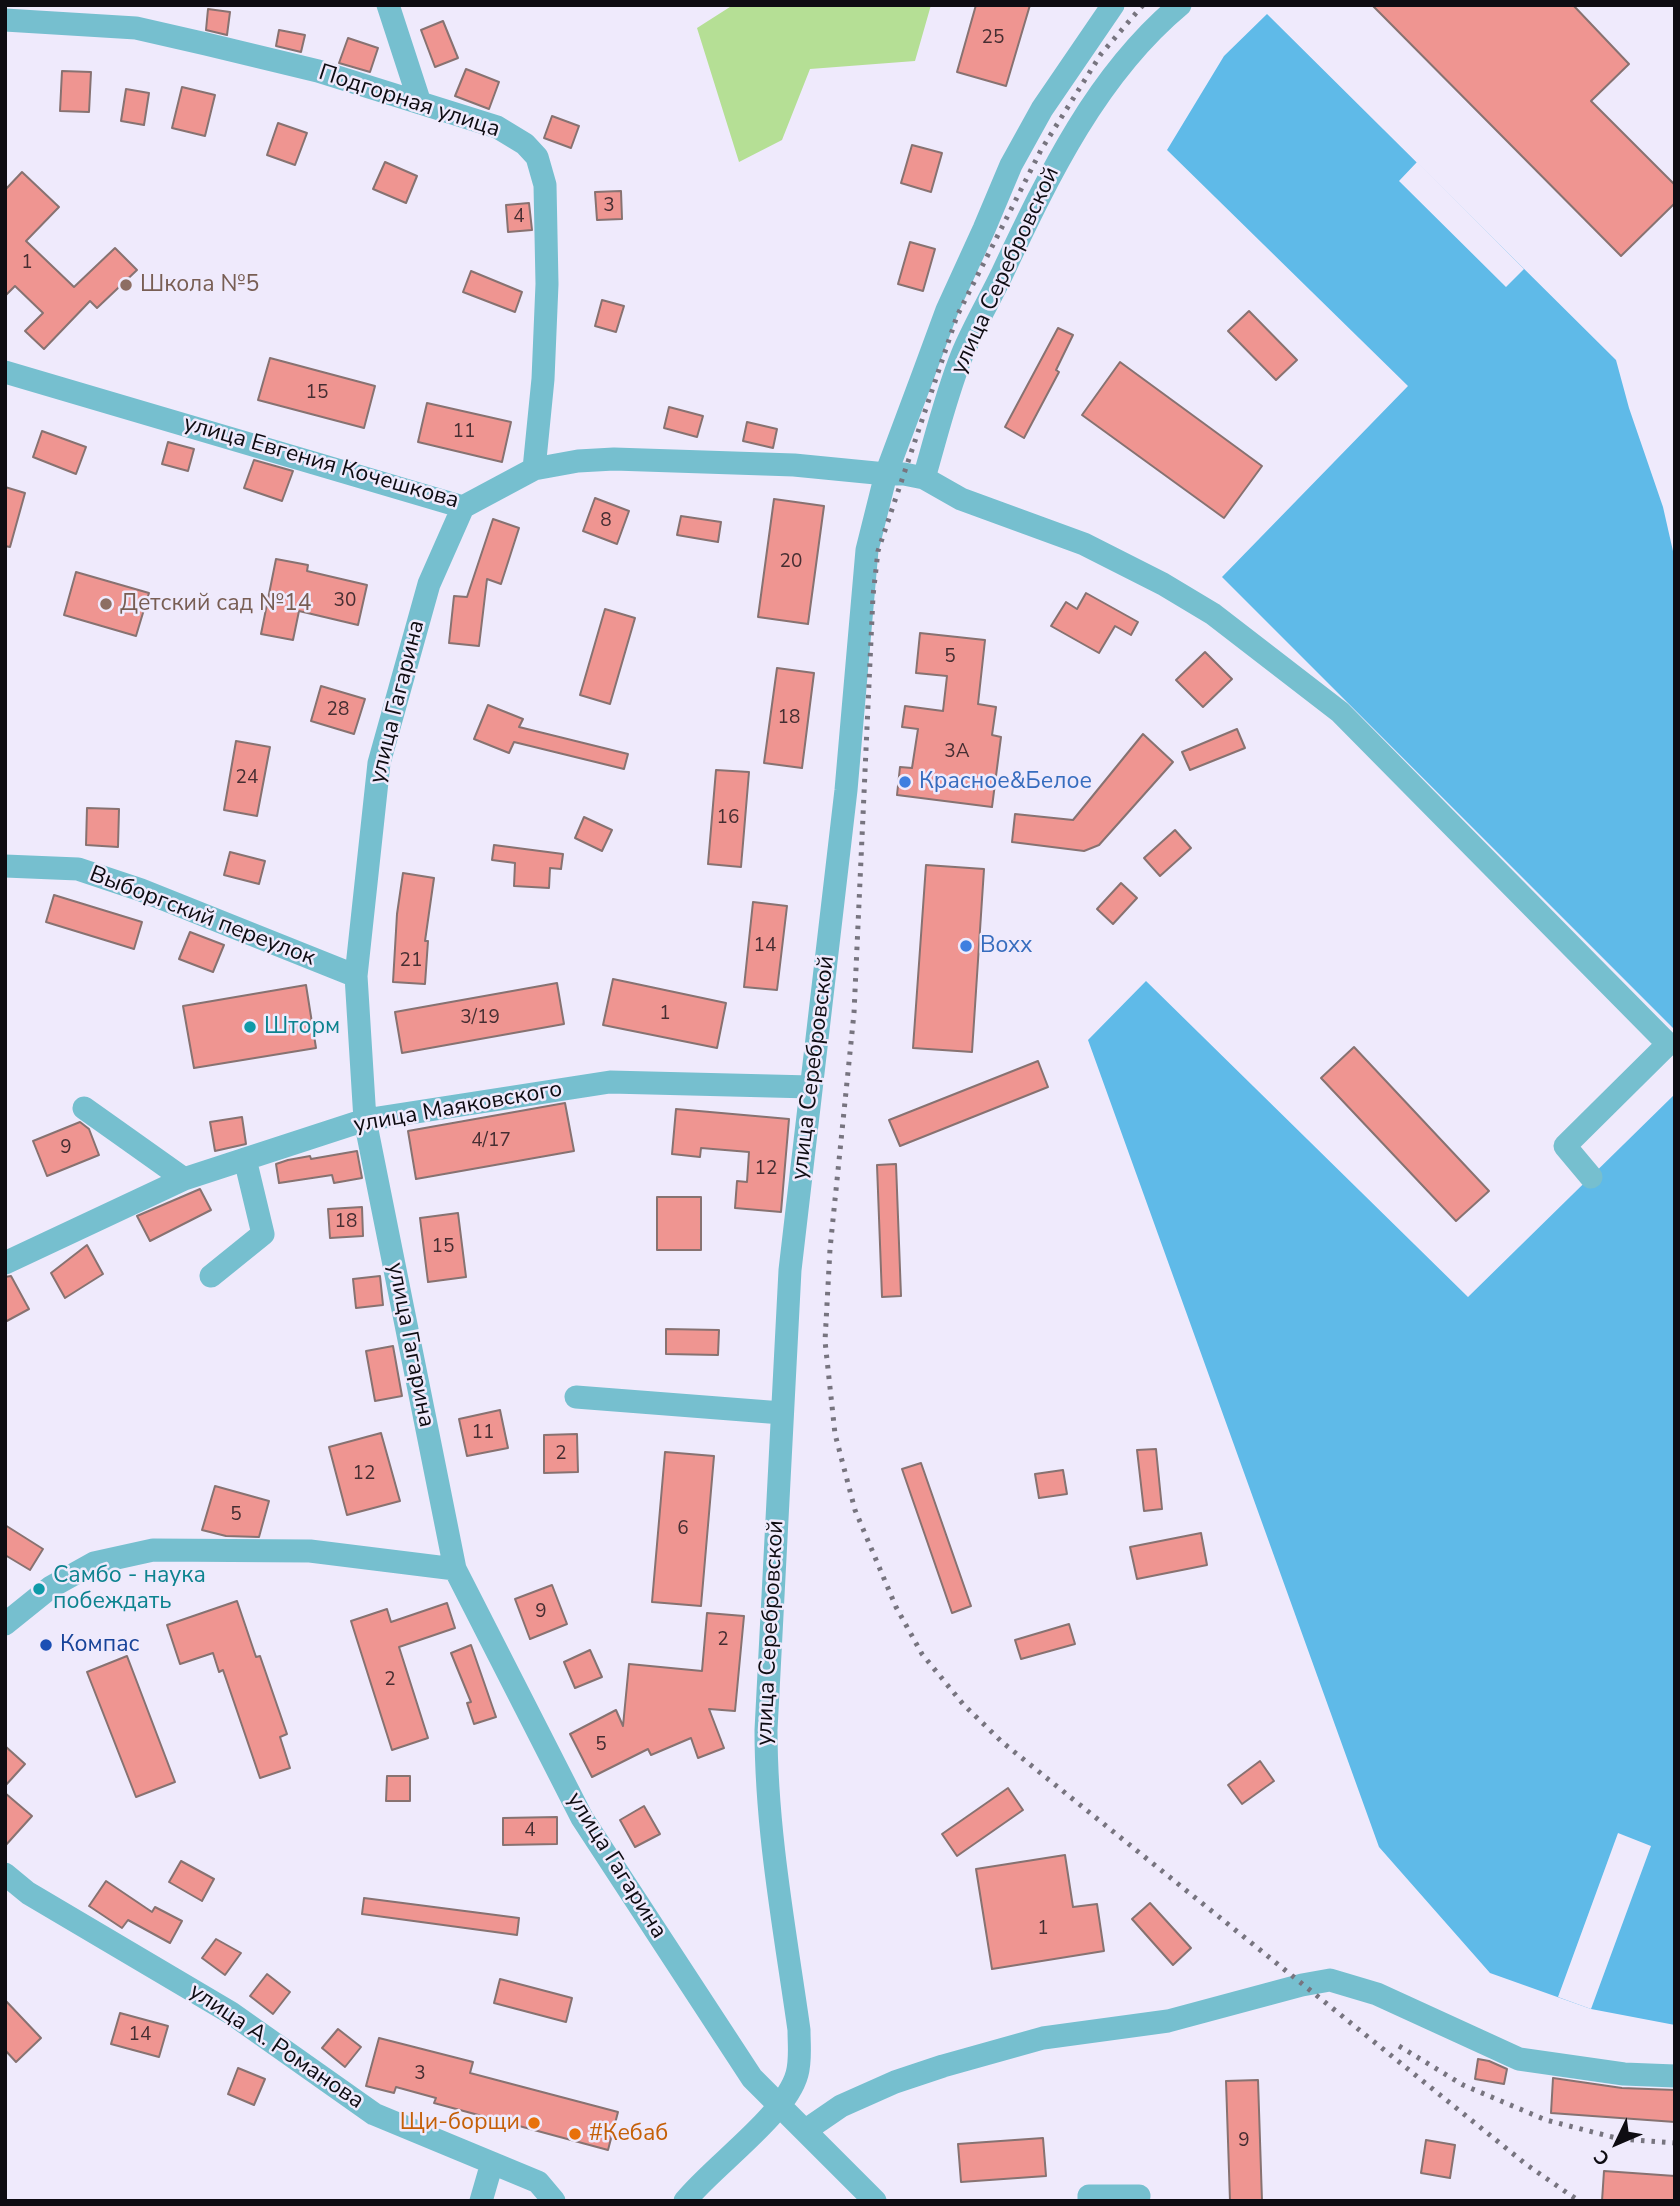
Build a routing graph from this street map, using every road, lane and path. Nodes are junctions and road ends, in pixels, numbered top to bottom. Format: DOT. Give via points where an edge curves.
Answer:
graph roads {
  1 [pos="388,5"];
  2 [pos="1113,5"];
  3 [pos="1180,5"];
  4 [pos="5,20"];
  5 [pos="420,103"];
  6 [pos="5,372"];
  7 [pos="534,470"];
  8 [pos="886,474"];
  9 [pos="924,478"];
  10 [pos="463,507"];
  11 [pos="5,866"];
  12 [pos="356,976"];
  13 [pos="811,1087"];
  14 [pos="84,1108"];
  15 [pos="365,1120"];
  16 [pos="244,1159"];
  17 [pos="1591,1177"];
  18 [pos="184,1179"];
  19 [pos="5,1263"];
  20 [pos="211,1276"];
  21 [pos="576,1397"];
  22 [pos="782,1413"];
  23 [pos="455,1569"];
  24 [pos="5,1624"];
  25 [pos="5,1874"];
  26 [pos="1675,2076"];
  27 [pos="779,2106"];
  28 [pos="806,2130"];
  29 [pos="492,2163"];
  30 [pos="1139,2196"];
  31 [pos="482,2200"];
  32 [pos="554,2201"];
  33 [pos="685,2201"];
  34 [pos="875,2201"];
  35 [pos="1089,2201"];
  1 -- 5 [label="street"];
  2 -- 8 [label="street, улица Серебровской" via="1010,165 947,310"];
  3 -- 9 [label="street, улица Серебровской" via="1133,50 1067,144 962,355"];
  4 -- 5 [label="street, Подгорная улица" via="136,28 318,71"];
  5 -- 7 [label="street, Подгорная улица" via="497,127 537,157 545,185 547,284"];
  6 -- 10 [label="street, улица Евгения Кочешкова"];
  7 -- 8 [label="street, улица Евгения Кочешкова" via="614,459 794,465"];
  7 -- 10 [label="street, улица Евгения Кочешкова"];
  8 -- 9 [label="street"];
  8 -- 13 [label="street, улица Серебровской" via="867,550 846,790"];
  9 -- 17 [label="street" via="961,499 1084,544 1213,614 1340,712 1668,1044 1565,1146"];
  10 -- 12 [label="street, улица Гагарина" via="429,584 379,763"];
  11 -- 12 [label="street, Выборгский переулок" via="78,869"];
  12 -- 15 [label="street, улица Гагарина"];
  13 -- 15 [label="street, улица Маяковского" via="610,1082"];
  13 -- 22 [label="street, улица Серебровской" via="790,1270"];
  14 -- 18 [label="street"];
  15 -- 16 [label="street, улица Маяковского"];
  15 -- 23 [label="street, улица Гагарина"];
  16 -- 18 [label="street, улица Маяковского"];
  16 -- 20 [label="street" via="263,1234"];
  18 -- 19 [label="street, улица Маяковского"];
  21 -- 22 [label="street"];
  22 -- 27 [label="street, улица Серебровской" via="766,1774 799,2060 796,2076"];
  23 -- 24 [label="street" via="310,1551 153,1550 94,1563 51,1587"];
  23 -- 27 [label="street, улица Гагарина" via="582,1818 752,2078"];
  25 -- 29 [label="street, улица А. Романова" via="28,1893 231,2013 374,2114"];
  26 -- 28 [label="street" via="1624,2074 1519,2059 1377,1994 1330,1980 1168,2021 1043,2038 956,2062 841,2106"];
  27 -- 28 [label="street, улица Гагарина"];
  27 -- 33 [label="street, улица Серебровской"];
  28 -- 34 [label="street, улица Гагарина"];
  29 -- 31 [label="street"];
  29 -- 32 [label="street, улица А. Романова" via="538,2182"];
  30 -- 35 [label="street" via="1089,2196"];
}
